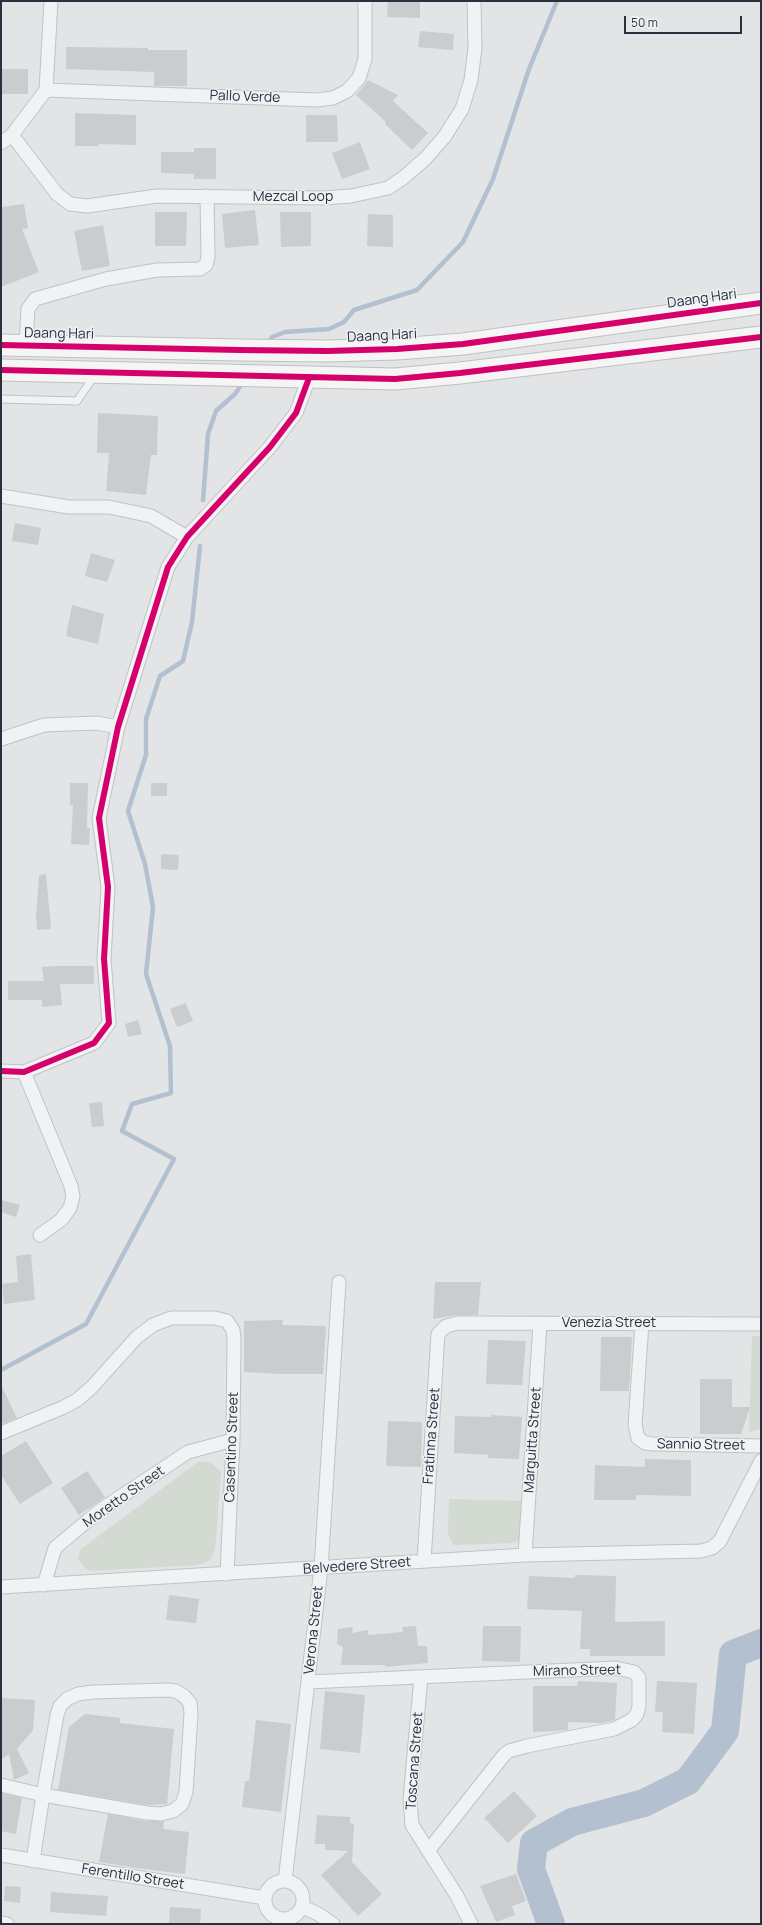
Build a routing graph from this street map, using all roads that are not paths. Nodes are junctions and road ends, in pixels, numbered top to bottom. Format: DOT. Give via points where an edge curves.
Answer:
graph roads {
  1 [pos="51,1"];
  2 [pos="365,1"];
  3 [pos="474,1"];
  4 [pos="46,90"];
  5 [pos="12,135"];
  6 [pos="1,143"];
  7 [pos="207,196"];
  8 [pos="761,303"];
  9 [pos="761,337"];
  10 [pos="1,345"];
  11 [pos="26,345"];
  12 [pos="1,370"];
  13 [pos="97,372"];
  14 [pos="309,378"];
  15 [pos="1,399"];
  16 [pos="1,496"];
  17 [pos="187,537"];
  18 [pos="118,727"];
  19 [pos="1,739"];
  20 [pos="1,1071"];
  21 [pos="24,1072"];
  22 [pos="40,1235"];
  23 [pos="339,1282"];
  24 [pos="458,1323"];
  25 [pos="642,1323"];
  26 [pos="540,1324"];
  27 [pos="761,1324"];
  28 [pos="1,1432"];
  29 [pos="233,1440"];
  30 [pos="761,1446"];
  31 [pos="761,1461"];
  32 [pos="525,1555"];
  33 [pos="424,1561"];
  34 [pos="321,1568"];
  35 [pos="227,1574"];
  36 [pos="44,1585"];
  37 [pos="1,1588"];
  38 [pos="421,1677"];
  39 [pos="308,1682"];
  40 [pos="1,1785"];
  41 [pos="43,1795"];
  42 [pos="428,1851"];
  43 [pos="1,1855"];
  44 [pos="34,1861"];
  45 [pos="286,1881"];
  46 [pos="265,1898"];
  47 [pos="303,1907"];
  48 [pos="285,1922"];
  49 [pos="1,1923"];
  50 [pos="7,1924"];
  51 [pos="334,1924"];
  52 [pos="471,1924"];
  1 -- 4 [label="street"];
  2 -- 4 [label="street, Pallo Verde" via="365,60 359,78 347,91 333,98 316,100"];
  3 -- 7 [label="street, Mezcal Loop" via="475,48 471,80 462,109 445,136 426,158 403,178 388,188 351,196"];
  4 -- 5 [label="street"];
  5 -- 6 [label="street"];
  5 -- 7 [label="street, Mezcal Loop" via="57,194 70,204 87,206 157,196"];
  7 -- 11 [label="street" via="206,265 200,269 157,270 106,279 35,299 28,309"];
  8 -- 11 [label="main road, Daang Hari" via="463,344 389,349 239,350"];
  9 -- 14 [label="main road" via="395,379"];
  10 -- 11 [label="main road, Daang Hari"];
  12 -- 13 [label="main road"];
  13 -- 14 [label="main road"];
  13 -- 15 [label="lane" via="77,401"];
  14 -- 17 [label="street" via="296,413 270,447"];
  16 -- 17 [label="street" via="62,506 116,509 151,516"];
  17 -- 18 [label="street" via="168,567"];
  18 -- 19 [label="street" via="97,722 44,724"];
  18 -- 21 [label="street" via="99,818 108,887 104,959 109,1023 94,1043"];
  20 -- 21 [label="street"];
  21 -- 22 [label="street" via="73,1196 70,1208 61,1220"];
  23 -- 34 [label="street, Verona Street"];
  24 -- 26 [label="street, Venezia Street"];
  24 -- 33 [label="street, Fratinna Street" via="446,1326 438,1334"];
  25 -- 26 [label="street, Venezia Street"];
  25 -- 27 [label="street, Venezia Street"];
  25 -- 30 [label="street, Sannio Street" via="635,1425 638,1438 645,1443 653,1444"];
  26 -- 32 [label="street, Marguitta Street"];
  28 -- 29 [label="street, Casentino Street" via="77,1400 91,1388 136,1337 153,1325 171,1318 201,1318 227,1321 233,1330"];
  29 -- 35 [label="street, Casentino Street"];
  29 -- 36 [label="street, Moretto Street" via="188,1452 99,1511 55,1548"];
  31 -- 32 [label="street, Belvedere Street" via="720,1541 712,1548 700,1551"];
  32 -- 33 [label="street, Belvedere Street"];
  33 -- 34 [label="street, Belvedere Street"];
  34 -- 35 [label="street, Belvedere Street"];
  34 -- 39 [label="street, Verona Street"];
  35 -- 36 [label="street, Belvedere Street"];
  36 -- 37 [label="street, Belvedere Street"];
  38 -- 39 [label="street, Mirano Street"];
  38 -- 42 [label="street, Toscana Street" via="410,1812 415,1832"];
  38 -- 42 [label="street, Mirano Street" via="616,1668 634,1672 639,1678 639,1706 632,1720 614,1729 509,1751"];
  39 -- 45 [label="street, Verona Street"];
  40 -- 41 [label="street"];
  41 -- 41 [label="street" via="57,1715 60,1706 67,1699 93,1692 167,1690 176,1691 190,1703 192,1713 186,1792 182,1804 173,1811 161,1814 147,1813"];
  41 -- 44 [label="street"];
  42 -- 52 [label="street, Toscana Street" via="458,1896"];
  43 -- 44 [label="street, Ferentillo Street"];
  44 -- 46 [label="street, Ferentillo Street"];
  45 -- 46 [label="street" via="272,1886"];
  45 -- 47 [label="street" via="298,1887 302,1893"];
  46 -- 48 [label="street" via="270,1914"];
  47 -- 48 [label="street" via="293,1918"];
  47 -- 51 [label="street"];
  49 -- 50 [label="street"];
}
